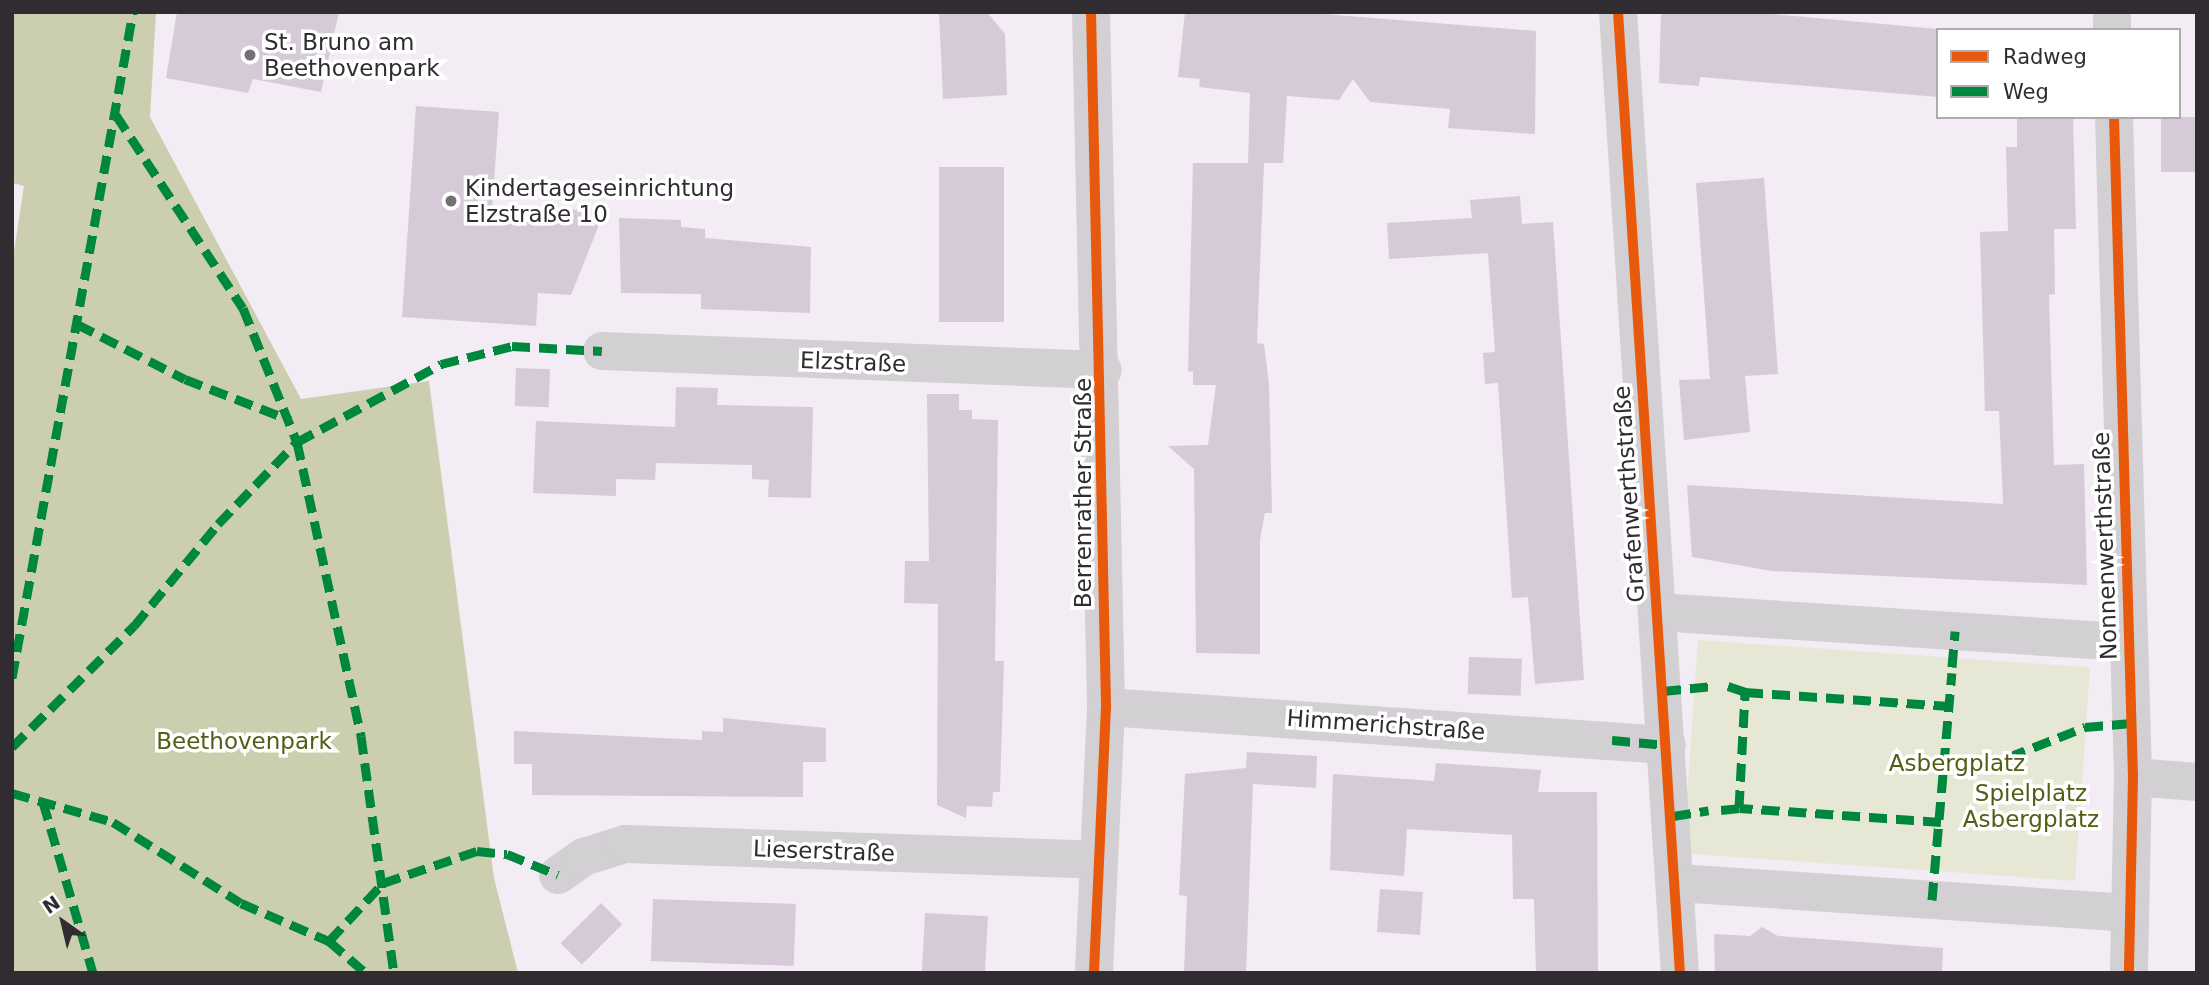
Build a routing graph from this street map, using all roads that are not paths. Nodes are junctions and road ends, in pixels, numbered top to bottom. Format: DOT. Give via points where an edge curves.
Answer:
graph roads {
  1 [pos="1091,12"];
  2 [pos="1618,12"];
  3 [pos="2114,119"];
  4 [pos="602,351"];
  5 [pos="1103,370"];
  6 [pos="1658,612"];
  7 [pos="2128,642"];
  8 [pos="1106,707"];
  9 [pos="1667,745"];
  10 [pos="2133,777"];
  11 [pos="2197,782"];
  12 [pos="1097,860"];
  13 [pos="558,875"];
  14 [pos="1678,883"];
  15 [pos="2128,913"];
  16 [pos="1094,973"];
  17 [pos="1680,973"];
  18 [pos="2129,973"];
  1 -- 5 [label="street, Berrenrather Straße"];
  2 -- 6 [label="street, Grafenwerthstraße"];
  3 -- 7 [label="street, Nonnenwerthstraße"];
  4 -- 5 [label="street, Elzstraße"];
  5 -- 8 [label="street, Berrenrather Straße"];
  6 -- 7 [label="street"];
  6 -- 9 [label="street, Grafenwerthstraße"];
  7 -- 10 [label="street, Nonnenwerthstraße"];
  8 -- 9 [label="street, Himmerichstraße"];
  8 -- 12 [label="street, Berrenrather Straße"];
  9 -- 14 [label="street, Grafenwerthstraße"];
  10 -- 11 [label="street"];
  10 -- 15 [label="street, Nonnenwerthstraße"];
  12 -- 13 [label="street, Lieserstraße" via="625,844 584,857"];
  12 -- 16 [label="street, Berrenrather Straße"];
  14 -- 15 [label="street"];
  14 -- 17 [label="street, Grafenwerthstraße"];
  15 -- 18 [label="street, Nonnenwerthstraße"];
}
